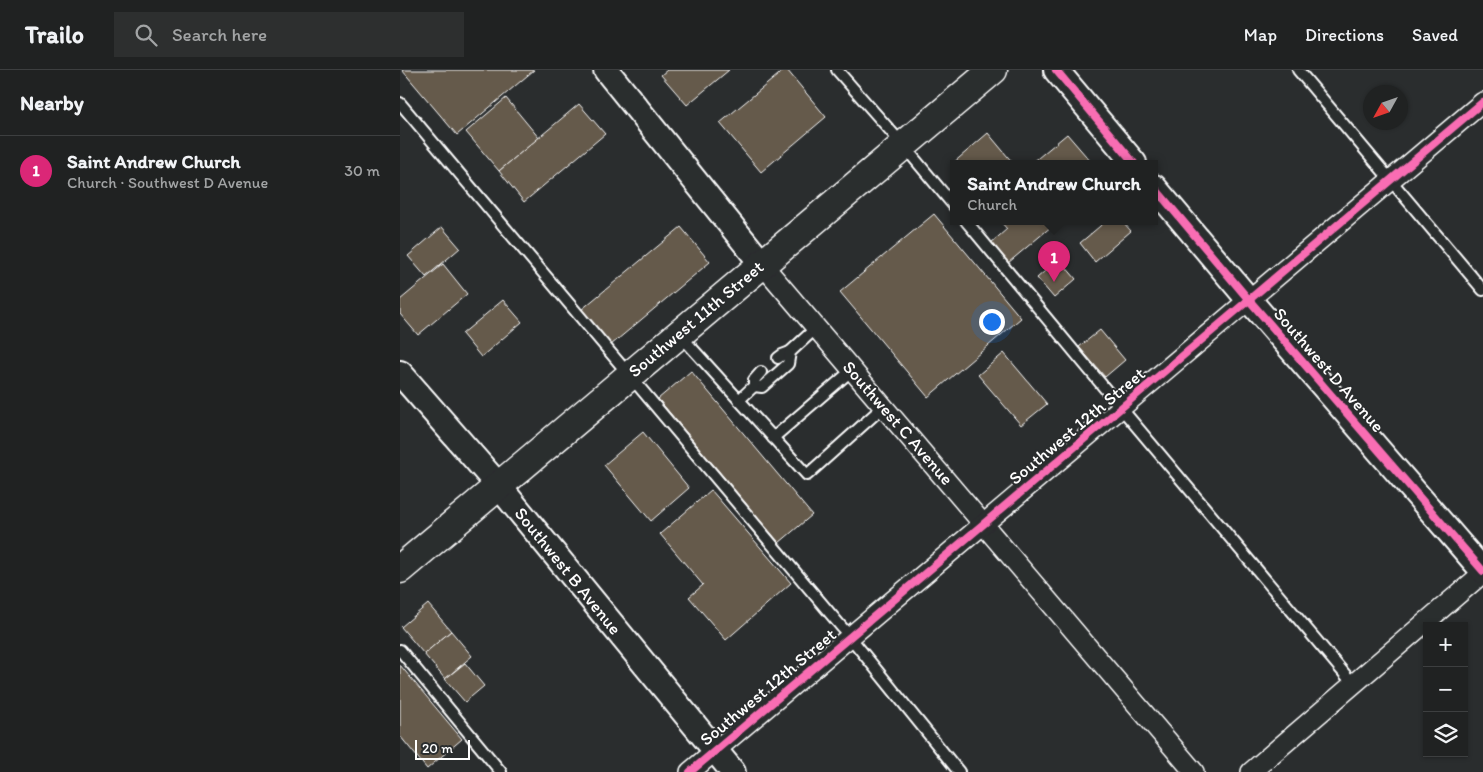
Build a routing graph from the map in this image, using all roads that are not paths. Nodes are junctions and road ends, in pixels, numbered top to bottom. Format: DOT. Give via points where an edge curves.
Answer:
graph roads {
  1 [pos="606,70"];
  2 [pos="837,70"];
  3 [pos="992,70"];
  4 [pos="1056,70"];
  5 [pos="1298,70"];
  6 [pos="400,102"];
  7 [pos="1483,102"];
  8 [pos="903,145"];
  9 [pos="1131,160"];
  10 [pos="1391,180"];
  11 [pos="1158,192"];
  12 [pos="950,201"];
  13 [pos="969,225"];
  14 [pos="762,264"];
  15 [pos="1483,290"];
  16 [pos="1249,300"];
  17 [pos="816,328"];
  18 [pos="679,334"];
  19 [pos="790,352"];
  20 [pos="778,358"];
  21 [pos="852,370"];
  22 [pos="761,372"];
  23 [pos="400,373"];
  24 [pos="631,374"];
  25 [pos="754,386"];
  26 [pos="739,400"];
  27 [pos="884,406"];
  28 [pos="1121,408"];
  29 [pos="773,438"];
  30 [pos="498,485"];
  31 [pos="984,524"];
  32 [pos="400,570"];
  33 [pos="1483,572"];
  34 [pos="850,637"];
  35 [pos="400,650"];
  36 [pos="1354,685"];
  37 [pos="715,751"];
  38 [pos="501,772"];
  39 [pos="690,772"];
  40 [pos="733,772"];
  41 [pos="959,772"];
  42 [pos="1194,772"];
  43 [pos="1251,772"];
  1 -- 14 [label="street, Southwest C Avenue"];
  2 -- 8 [label="lane"];
  3 -- 8 [label="main road, Southwest 11th Street"];
  4 -- 9 [label="street"];
  5 -- 10 [label="lane"];
  6 -- 24 [label="lane"];
  7 -- 10 [label="street, Southwest 12th Street"];
  8 -- 12 [label="lane"];
  8 -- 14 [label="main road, Southwest 11th Street"];
  10 -- 15 [label="lane"];
  10 -- 16 [label="street, Southwest 12th Street"];
  11 -- 16 [label="street, Southwest D Avenue"];
  13 -- 28 [label="lane"];
  14 -- 17 [label="street, Southwest C Avenue"];
  14 -- 18 [label="main road, Southwest 11th Street"];
  16 -- 28 [label="street, Southwest 12th Street"];
  16 -- 33 [label="street, Southwest D Avenue"];
  17 -- 19 [label="lane"];
  17 -- 21 [label="street, Southwest C Avenue"];
  18 -- 24 [label="main road, Southwest 11th Street"];
  18 -- 26 [label="lane"];
  19 -- 20 [label="lane"];
  19 -- 25 [label="lane" via="788,364 762,387"];
  21 -- 27 [label="street, Southwest C Avenue"];
  21 -- 29 [label="lane"];
  22 -- 25 [label="lane" via="754,380"];
  23 -- 30 [label="street, Southwest B Avenue"];
  24 -- 30 [label="main road, Southwest 11th Street"];
  24 -- 34 [label="lane"];
  25 -- 26 [label="lane"];
  26 -- 29 [label="lane"];
  27 -- 29 [label="lane" via="807,475"];
  27 -- 31 [label="street, Southwest C Avenue"];
  28 -- 31 [label="street, Southwest 12th Street"];
  28 -- 36 [label="lane"];
  30 -- 32 [label="main road, Southwest 11th Street"];
  30 -- 37 [label="street, Southwest B Avenue"];
  31 -- 34 [label="street, Southwest 12th Street"];
  31 -- 42 [label="street, Southwest C Avenue"];
  33 -- 36 [label="street"];
  34 -- 37 [label="street, Southwest 12th Street"];
  34 -- 41 [label="lane"];
  35 -- 38 [label="lane"];
  36 -- 43 [label="street"];
  37 -- 39 [label="street, Southwest 12th Street"];
  37 -- 40 [label="street, Southwest B Avenue"];
}
